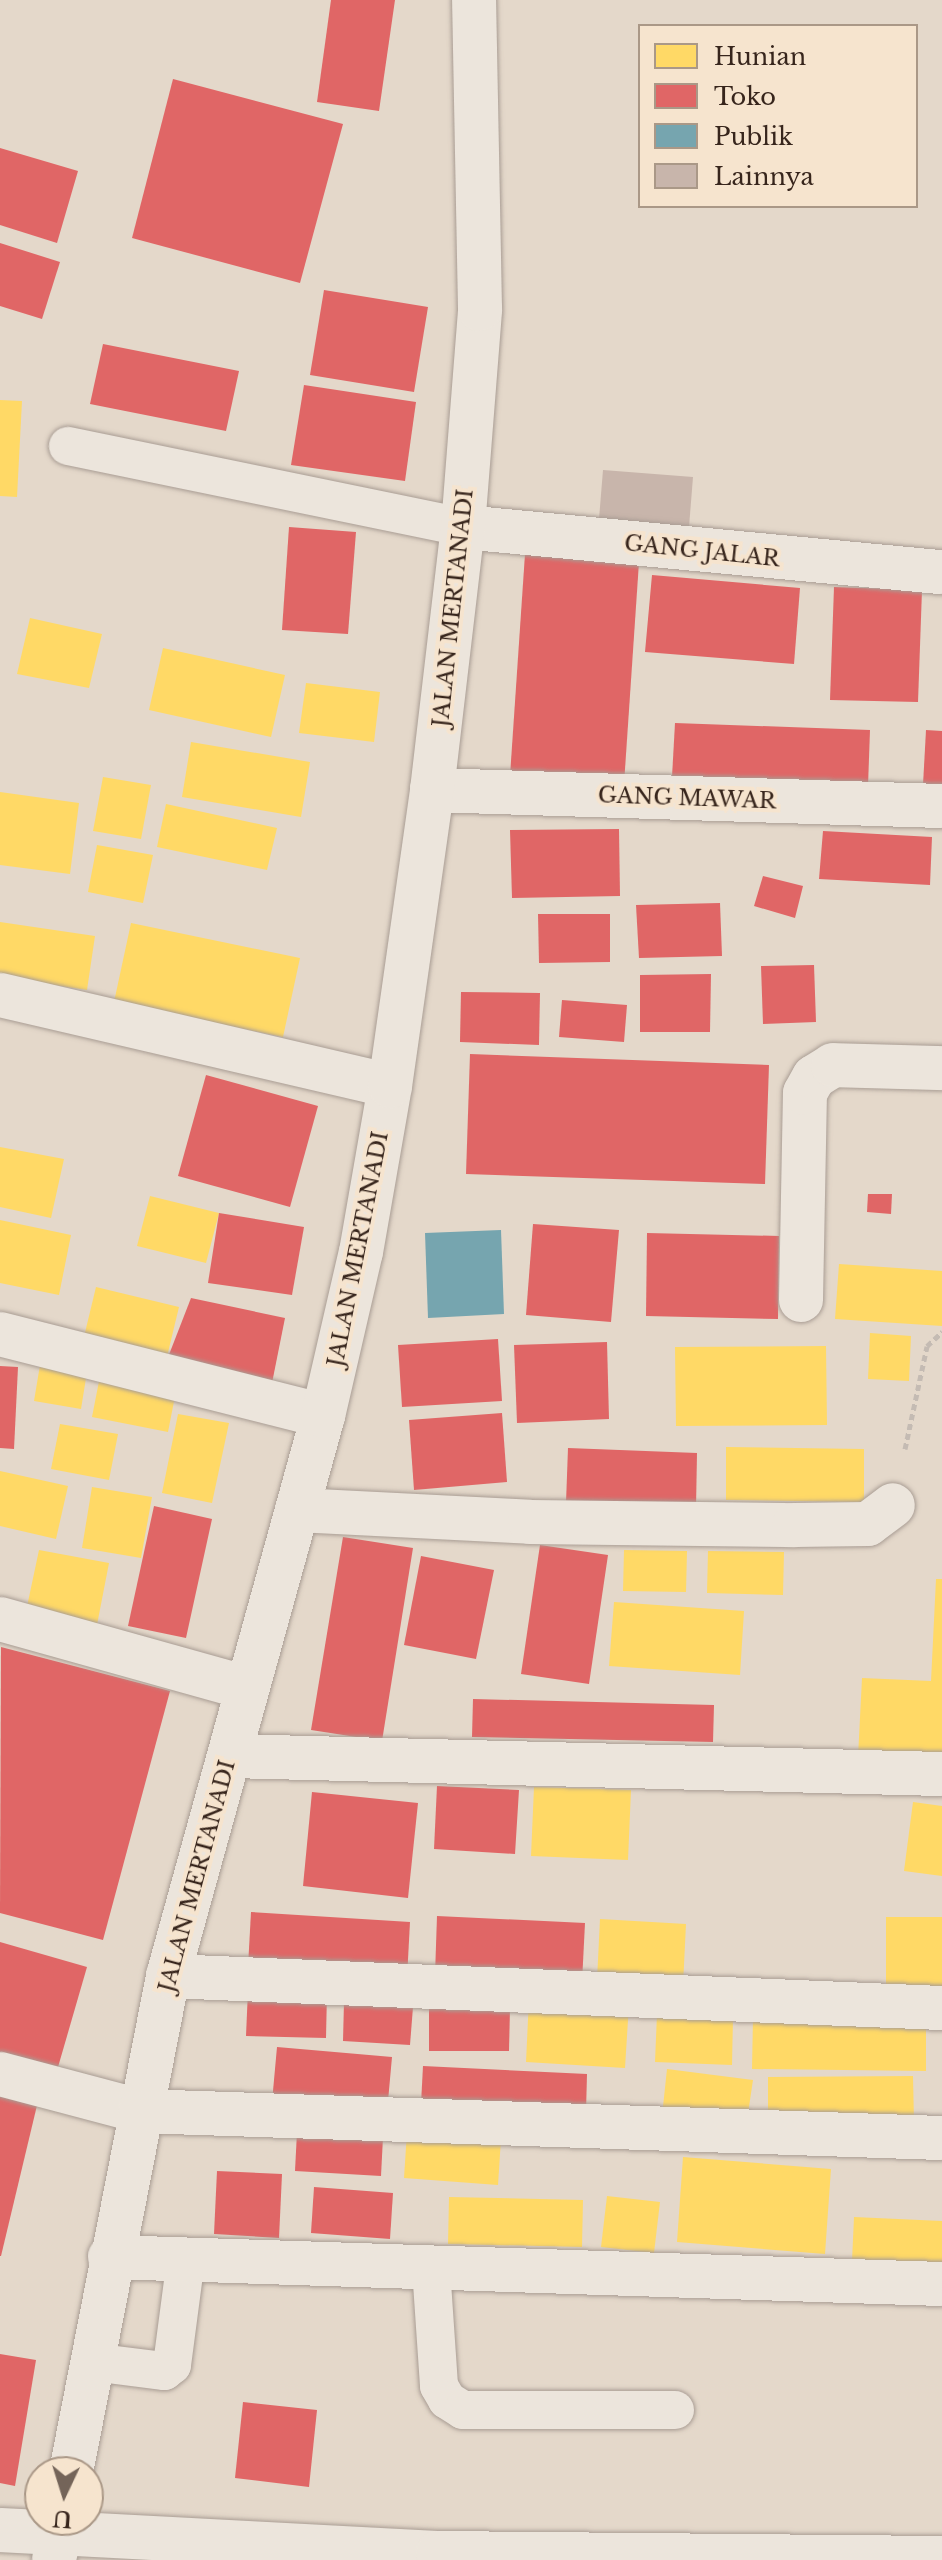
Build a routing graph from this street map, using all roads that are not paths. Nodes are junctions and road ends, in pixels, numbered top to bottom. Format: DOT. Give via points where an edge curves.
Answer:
graph roads {
  1 [pos="474,0"];
  2 [pos="68,446"];
  3 [pos="463,527"];
  4 [pos="942,572"];
  5 [pos="432,790"];
  6 [pos="942,806"];
  7 [pos="0,995"];
  8 [pos="942,1068"];
  9 [pos="390,1086"];
  10 [pos="801,1300"];
  11 [pos="0,1334"];
  12 [pos="323,1416"];
  13 [pos="893,1505"];
  14 [pos="297,1510"];
  15 [pos="0,1619"];
  16 [pos="247,1688"];
  17 [pos="230,1756"];
  18 [pos="942,1774"];
  19 [pos="168,1976"];
  20 [pos="942,2008"];
  21 [pos="0,2074"];
  22 [pos="140,2111"];
  23 [pos="942,2138"];
  24 [pos="110,2257"];
  25 [pos="186,2258"];
  26 [pos="431,2268"];
  27 [pos="942,2284"];
  28 [pos="92,2362"];
  29 [pos="675,2410"];
  30 [pos="74,2456"];
  31 [pos="0,2530"];
  32 [pos="58,2538"];
  33 [pos="942,2558"];
  1 -- 3 [label="street, JALAN MERTANADI" via="480,309"];
  2 -- 3 [label="lane"];
  3 -- 4 [label="street, GANG JALAR"];
  3 -- 5 [label="street, JALAN MERTANADI"];
  5 -- 6 [label="street, GANG MAWAR"];
  5 -- 9 [label="street, JALAN MERTANADI"];
  7 -- 9 [label="street"];
  8 -- 10 [label="street" via="833,1065 814,1077 805,1093"];
  9 -- 12 [label="street, JALAN MERTANADI" via="361,1252"];
  11 -- 12 [label="street"];
  12 -- 14 [label="street, JALAN MERTANADI"];
  13 -- 14 [label="street" via="868,1524 794,1525 530,1522"];
  14 -- 16 [label="street, JALAN MERTANADI"];
  15 -- 16 [label="street"];
  16 -- 17 [label="street, JALAN MERTANADI"];
  17 -- 18 [label="street"];
  17 -- 19 [label="street, JALAN MERTANADI"];
  19 -- 20 [label="street"];
  19 -- 22 [label="street, JALAN MERTANADI"];
  21 -- 22 [label="street"];
  22 -- 23 [label="street"];
  22 -- 24 [label="street, JALAN MERTANADI"];
  24 -- 25 [label="street"];
  24 -- 28 [label="street, JALAN MERTANADI"];
  25 -- 26 [label="street"];
  25 -- 28 [label="lane" via="172,2365 164,2371"];
  26 -- 27 [label="street"];
  26 -- 29 [label="lane" via="439,2386 447,2400 463,2410"];
  28 -- 30 [label="street, JALAN MERTANADI"];
  31 -- 32 [label="street"];
  32 -- 33 [label="street" via="438,2553"];
}
